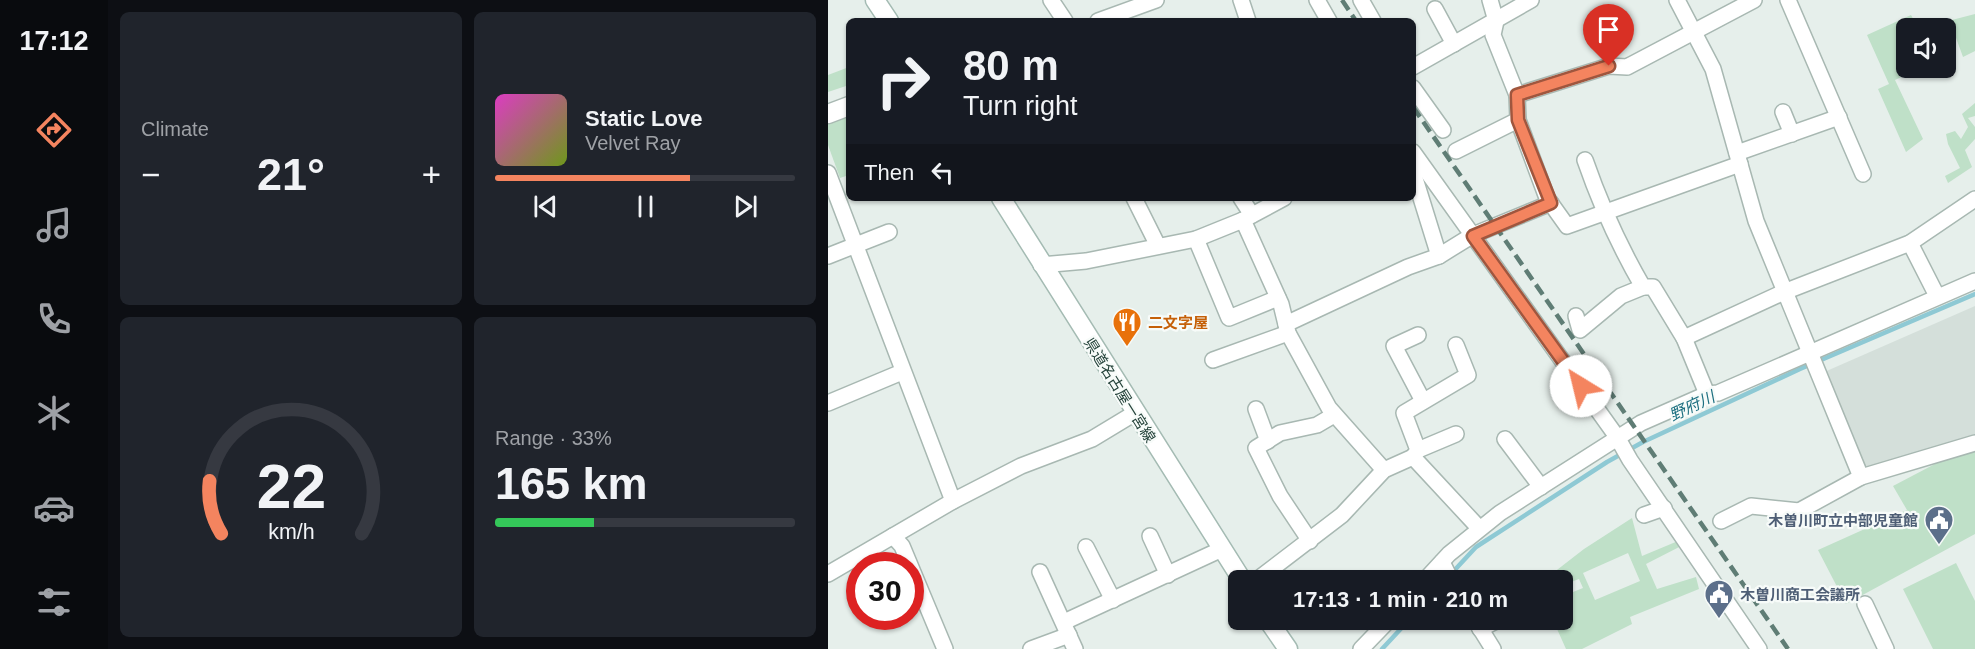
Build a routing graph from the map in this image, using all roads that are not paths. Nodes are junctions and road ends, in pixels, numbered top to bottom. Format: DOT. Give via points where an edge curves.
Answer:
graph roads {
  1 [pos="875,0"];
  2 [pos="1052,0"];
  3 [pos="1156,0"];
  4 [pos="1241,0"];
  5 [pos="1317,0"];
  6 [pos="1361,0"];
  7 [pos="1490,0"];
  8 [pos="1531,0"];
  9 [pos="1677,0"];
  10 [pos="1754,0"];
  11 [pos="1788,0"];
  12 [pos="1435,9"];
  13 [pos="1133,15"];
  14 [pos="887,18"];
  15 [pos="1063,18"];
  16 [pos="1116,18"];
  17 [pos="1247,18"];
  18 [pos="1327,18"];
  19 [pos="1371,18"];
  20 [pos="1496,21"];
  21 [pos="1694,34"];
  22 [pos="1454,44"];
  23 [pos="1416,65"];
  24 [pos="1416,92"];
  25 [pos="1517,95"];
  26 [pos="846,107"];
  27 [pos="1783,112"];
  28 [pos="828,114"];
  29 [pos="1839,117"];
  30 [pos="1518,120"];
  31 [pos="1443,130"];
  32 [pos="1792,134"];
  33 [pos="1456,151"];
  34 [pos="1738,159"];
  35 [pos="1585,160"];
  36 [pos="1416,163"];
  37 [pos="1416,168"];
  38 [pos="828,173"];
  39 [pos="1863,174"];
  40 [pos="1003,201"];
  41 [pos="1136,201"];
  42 [pos="1242,201"];
  43 [pos="1278,201"];
  44 [pos="1551,203"];
  45 [pos="1973,205"];
  46 [pos="1603,214"];
  47 [pos="1247,217"];
  48 [pos="889,232"];
  49 [pos="1473,236"];
  50 [pos="1196,239"];
  51 [pos="1910,243"];
  52 [pos="856,246"];
  53 [pos="1158,246"];
  54 [pos="828,256"];
  55 [pos="1439,256"];
  56 [pos="1041,265"];
  57 [pos="1975,280"];
  58 [pos="1642,287"];
  59 [pos="1784,292"];
  60 [pos="1937,296"];
  61 [pos="1278,298"];
  62 [pos="1576,315"];
  63 [pos="1287,329"];
  64 [pos="1418,335"];
  65 [pos="1684,338"];
  66 [pos="1456,345"];
  67 [pos="1811,354"];
  68 [pos="1213,360"];
  69 [pos="902,372"];
  70 [pos="1707,394"];
  71 [pos="1423,401"];
  72 [pos="828,403"];
  73 [pos="1256,409"];
  74 [pos="1135,413"];
  75 [pos="1335,415"];
  76 [pos="1456,434"];
  77 [pos="1505,439"];
  78 [pos="1619,439"];
  79 [pos="1268,441"];
  80 [pos="1975,443"];
  81 [pos="1416,453"];
  82 [pos="1384,470"];
  83 [pos="1862,477"];
  84 [pos="1541,487"];
  85 [pos="953,501"];
  86 [pos="1664,508"];
  87 [pos="1644,515"];
  88 [pos="1721,521"];
  89 [pos="1479,528"];
  90 [pos="893,536"];
  91 [pos="1150,536"];
  92 [pos="1310,542"];
  93 [pos="1086,546"];
  94 [pos="1222,549"];
  95 [pos="1236,570"];
  96 [pos="1271,570"];
  97 [pos="1446,570"];
  98 [pos="1040,572"];
  99 [pos="828,574"];
  100 [pos="1168,574"];
  101 [pos="1113,600"];
  102 [pos="1865,604"];
  103 [pos="1275,630"];
  104 [pos="1379,630"];
  105 [pos="1482,630"];
  106 [pos="1069,635"];
  107 [pos="945,649"];
  108 [pos="1031,649"];
  109 [pos="1288,649"];
  110 [pos="1361,649"];
  111 [pos="1493,649"];
  112 [pos="1759,649"];
  113 [pos="1886,649"];
  1 -- 14 [label="main road"];
  2 -- 15 [label="street"];
  3 -- 13 [label="street"];
  4 -- 17 [label="street"];
  5 -- 18 [label="street"];
  6 -- 19 [label="street"];
  7 -- 20 [label="street"];
  8 -- 20 [label="street"];
  9 -- 21 [label="street"];
  10 -- 21 [label="street"];
  11 -- 29 [label="street"];
  12 -- 22 [label="street"];
  13 -- 16 [label="street"];
  20 -- 22 [label="street"];
  20 -- 25 [label="street" via="1493,35"];
  21 -- 25 [label="street" via="1628,67 1609,66"];
  21 -- 34 [label="street" via="1713,69"];
  22 -- 23 [label="street"];
  24 -- 31 [label="street"];
  25 -- 30 [label="street"];
  26 -- 28 [label="main road"];
  27 -- 32 [label="street"];
  29 -- 32 [label="street"];
  29 -- 39 [label="street"];
  30 -- 33 [label="street"];
  30 -- 44 [label="street"];
  32 -- 34 [label="street"];
  34 -- 46 [label="street"];
  34 -- 59 [label="street" via="1756,221"];
  35 -- 46 [label="street"];
  36 -- 49 [label="street"];
  37 -- 55 [label="street"];
  38 -- 52 [label="street"];
  40 -- 56 [label="main road, 県道名古屋一宮線"];
  41 -- 53 [label="street"];
  42 -- 47 [label="street"];
  43 -- 47 [label="street"];
  44 -- 46 [label="street" via="1568,226"];
  44 -- 49 [label="street"];
  45 -- 51 [label="street"];
  46 -- 58 [label="street"];
  47 -- 50 [label="street"];
  47 -- 61 [label="street"];
  48 -- 52 [label="street"];
  49 -- 55 [label="street"];
  49 -- 78 [label="street"];
  50 -- 53 [label="street"];
  50 -- 61 [label="street" via="1229,318"];
  51 -- 59 [label="street"];
  51 -- 60 [label="street"];
  52 -- 54 [label="street"];
  52 -- 69 [label="street"];
  53 -- 56 [label="street" via="1086,261"];
  55 -- 63 [label="street" via="1408,267"];
  56 -- 74 [label="main road, 県道名古屋一宮線"];
  57 -- 60 [label="street"];
  58 -- 62 [label="street" via="1621,296 1580,330"];
  58 -- 65 [label="street" via="1653,287"];
  59 -- 65 [label="street"];
  59 -- 67 [label="street"];
  60 -- 67 [label="street"];
  61 -- 63 [label="street"];
  63 -- 68 [label="street"];
  63 -- 75 [label="street"];
  64 -- 71 [label="street" via="1394,346"];
  65 -- 70 [label="street"];
  66 -- 71 [label="street" via="1468,375"];
  67 -- 70 [label="street" via="1718,393"];
  67 -- 83 [label="street"];
  69 -- 72 [label="street"];
  69 -- 85 [label="street"];
  70 -- 78 [label="street" via="1641,423"];
  71 -- 81 [label="street" via="1404,412"];
  73 -- 79 [label="street"];
  74 -- 85 [label="street" via="1092,439 1021,466"];
  74 -- 94 [label="main road, 県道名古屋一宮線"];
  75 -- 79 [label="street"];
  75 -- 82 [label="street"];
  76 -- 81 [label="street"];
  77 -- 84 [label="street"];
  78 -- 84 [label="street"];
  78 -- 86 [label="street"];
  79 -- 92 [label="street" via="1256,448 1280,496"];
  80 -- 83 [label="street"];
  81 -- 82 [label="street"];
  81 -- 89 [label="street"];
  82 -- 92 [label="street"];
  83 -- 88 [label="street" via="1799,511 1751,506"];
  84 -- 89 [label="street"];
  85 -- 90 [label="street"];
  86 -- 87 [label="street"];
  86 -- 112 [label="street"];
  89 -- 97 [label="street"];
  90 -- 99 [label="street"];
  90 -- 107 [label="street" via="902,546"];
  91 -- 100 [label="street"];
  92 -- 96 [label="street"];
  93 -- 101 [label="street"];
  94 -- 95 [label="main road, 県道名古屋一宮線"];
  94 -- 100 [label="street"];
  98 -- 106 [label="street"];
  100 -- 101 [label="street"];
  101 -- 106 [label="street"];
  102 -- 113 [label="street"];
  103 -- 109 [label="main road"];
  104 -- 110 [label="street"];
  105 -- 111 [label="street"];
  106 -- 108 [label="street"];
}
